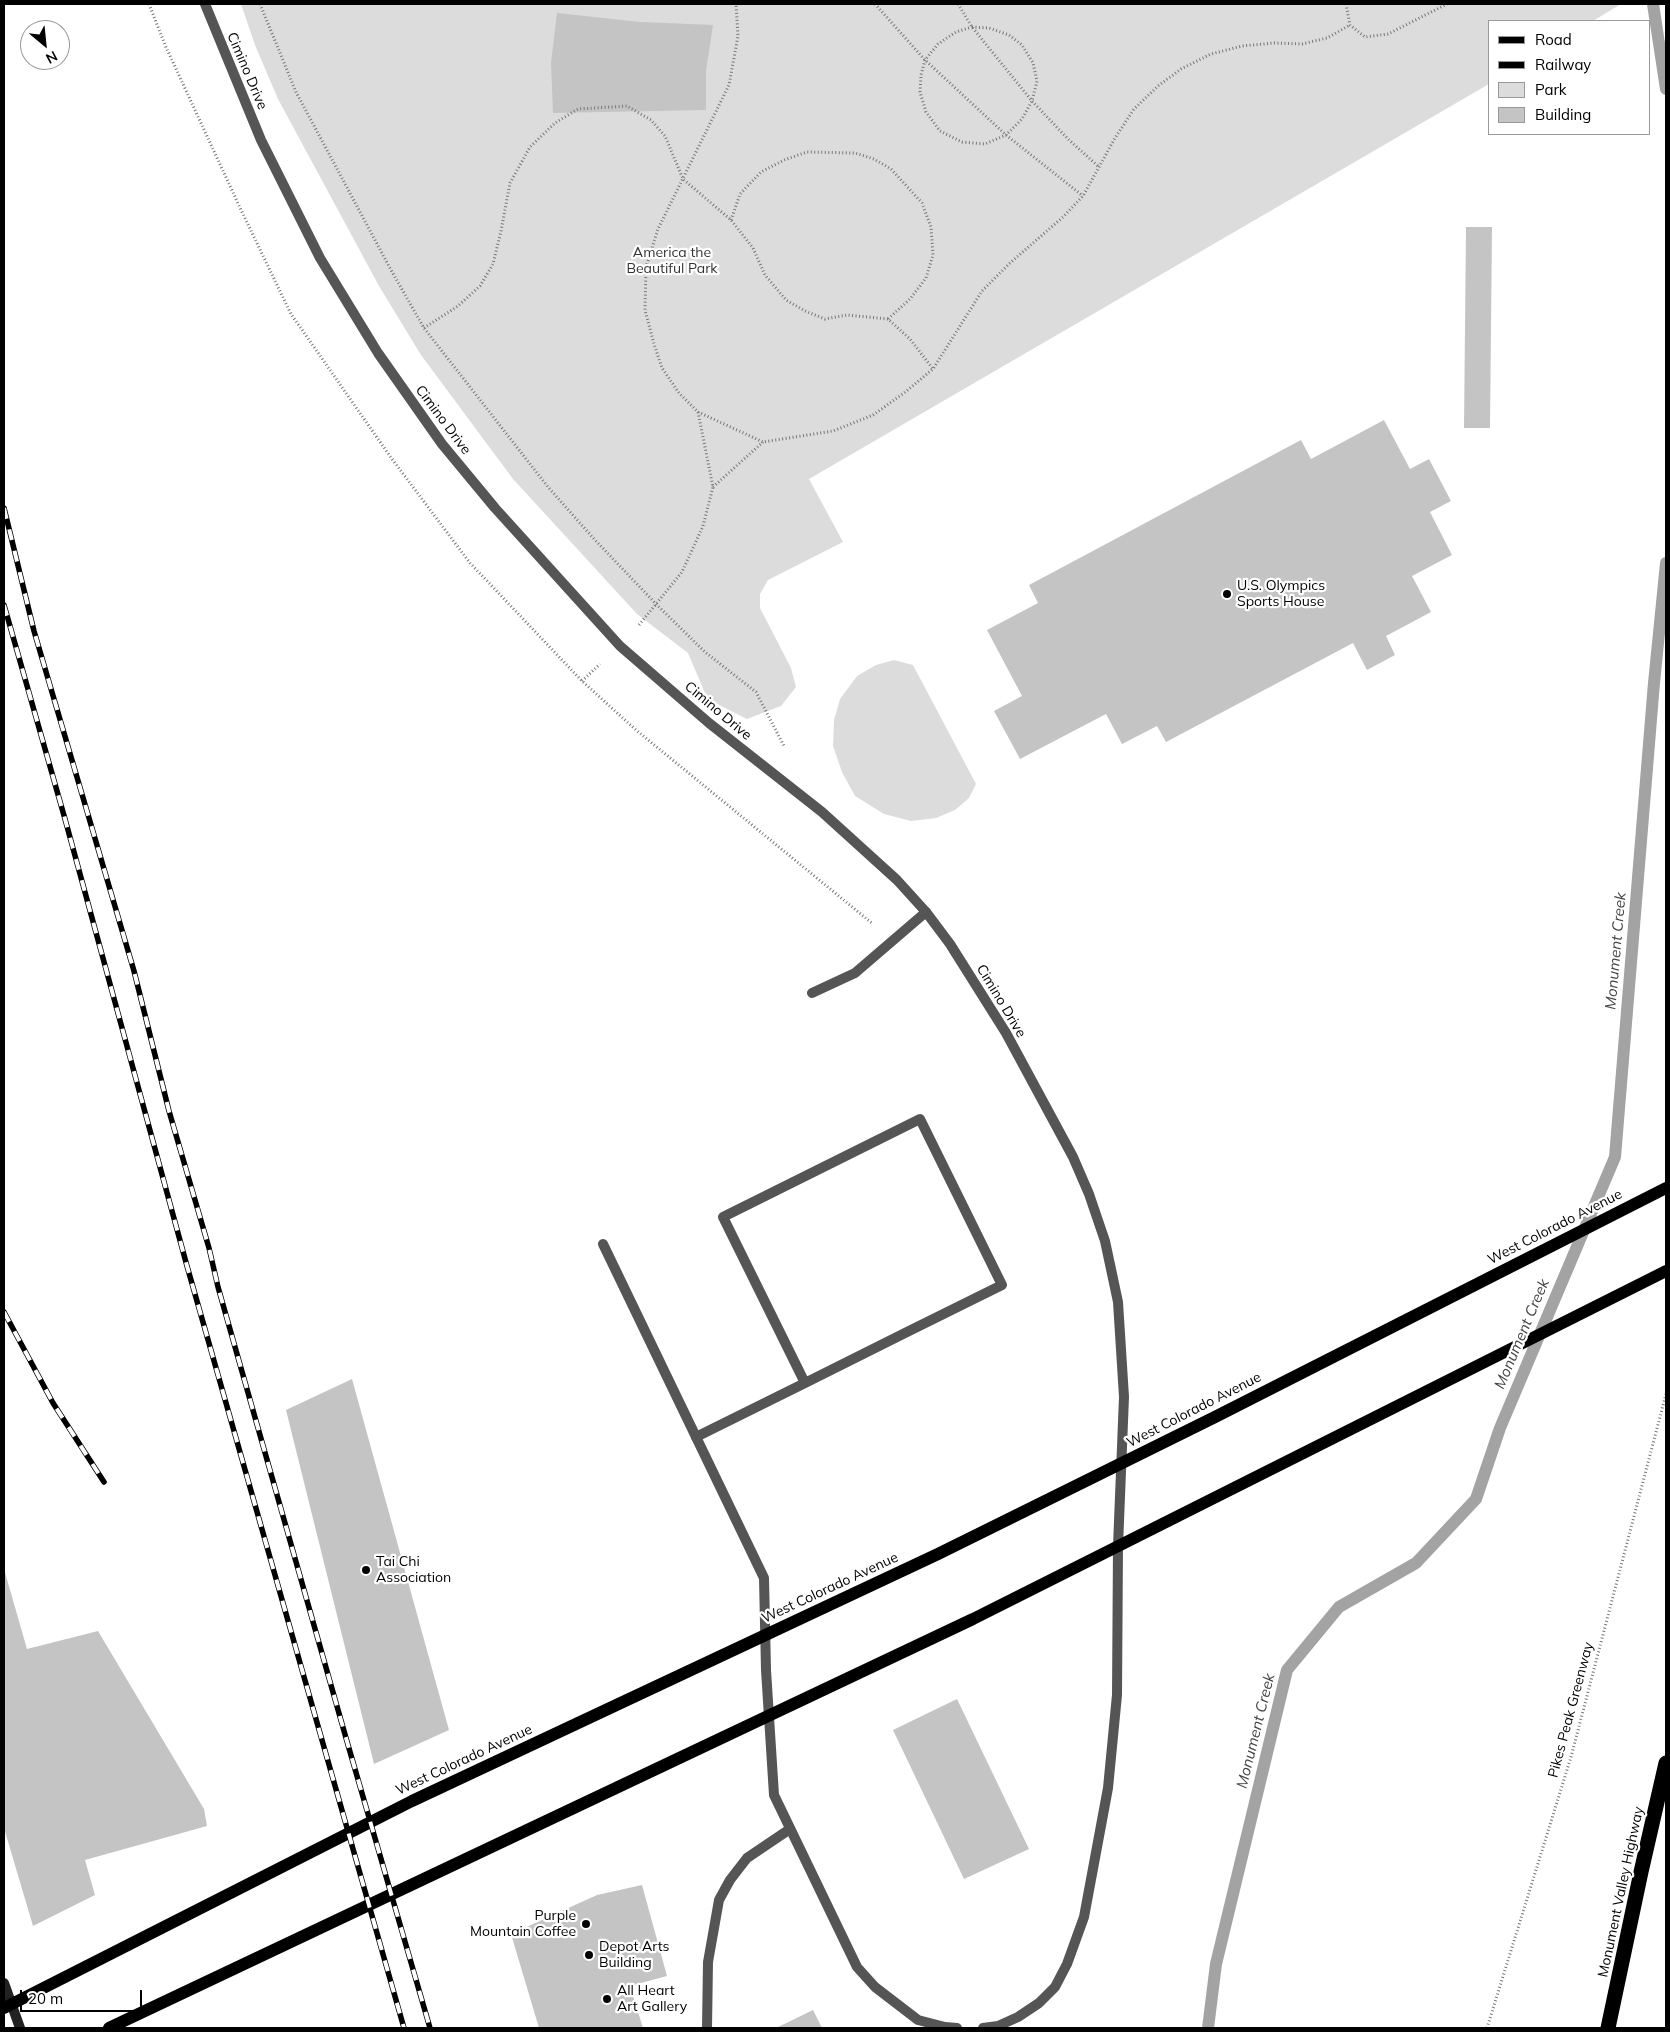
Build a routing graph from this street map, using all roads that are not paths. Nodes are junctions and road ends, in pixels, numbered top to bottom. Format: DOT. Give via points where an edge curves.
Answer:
graph roads {
  1 [pos="205,4"];
  2 [pos="926,912"];
  3 [pos="812,993"];
  4 [pos="1666,1188"];
  5 [pos="603,1244"];
  6 [pos="1666,1271"];
  7 [pos="805,1383"];
  8 [pos="696,1437"];
  9 [pos="1123,1462"];
  10 [pos="1118,1546"];
  11 [pos="1666,1763"];
  12 [pos="790,1829"];
  13 [pos="4,1983"];
  14 [pos="4,2008"];
  15 [pos="20,2028"];
  16 [pos="109,2028"];
  17 [pos="707,2028"];
  18 [pos="957,2028"];
  19 [pos="983,2028"];
  20 [pos="1608,2028"];
  1 -- 2 [label="street, Cimino Drive" via="261,140 320,258 378,353 448,451 620,646 708,723 822,812 897,880"];
  2 -- 3 [label="street" via="855,973"];
  2 -- 9 [label="street, Cimino Drive" via="1006,1033 1073,1157 1105,1241 1118,1302 1124,1397"];
  4 -- 9 [label="main road, West Colorado Avenue"];
  5 -- 8 [label="street"];
  6 -- 10 [label="main road"];
  7 -- 7 [label="street" via="723,1217 920,1119 1002,1285"];
  7 -- 8 [label="street"];
  8 -- 12 [label="street" via="764,1578 774,1795"];
  9 -- 10 [label="street, Cimino Drive"];
  9 -- 14 [label="main road, West Colorado Avenue" via="938,1554 412,1801"];
  10 -- 16 [label="main road" via="973,1619"];
  10 -- 19 [label="street, Cimino Drive" via="1117,1695 1108,1788 1084,1917 1055,1987 1018,2017 998,2026"];
  11 -- 20 [label="highway, Monument Valley Highway"];
  12 -- 17 [label="street" via="747,1858 719,1900 708,1962"];
  12 -- 18 [label="street" via="857,1967 874,1987 918,2020"];
  13 -- 15 [label="street"];
}
